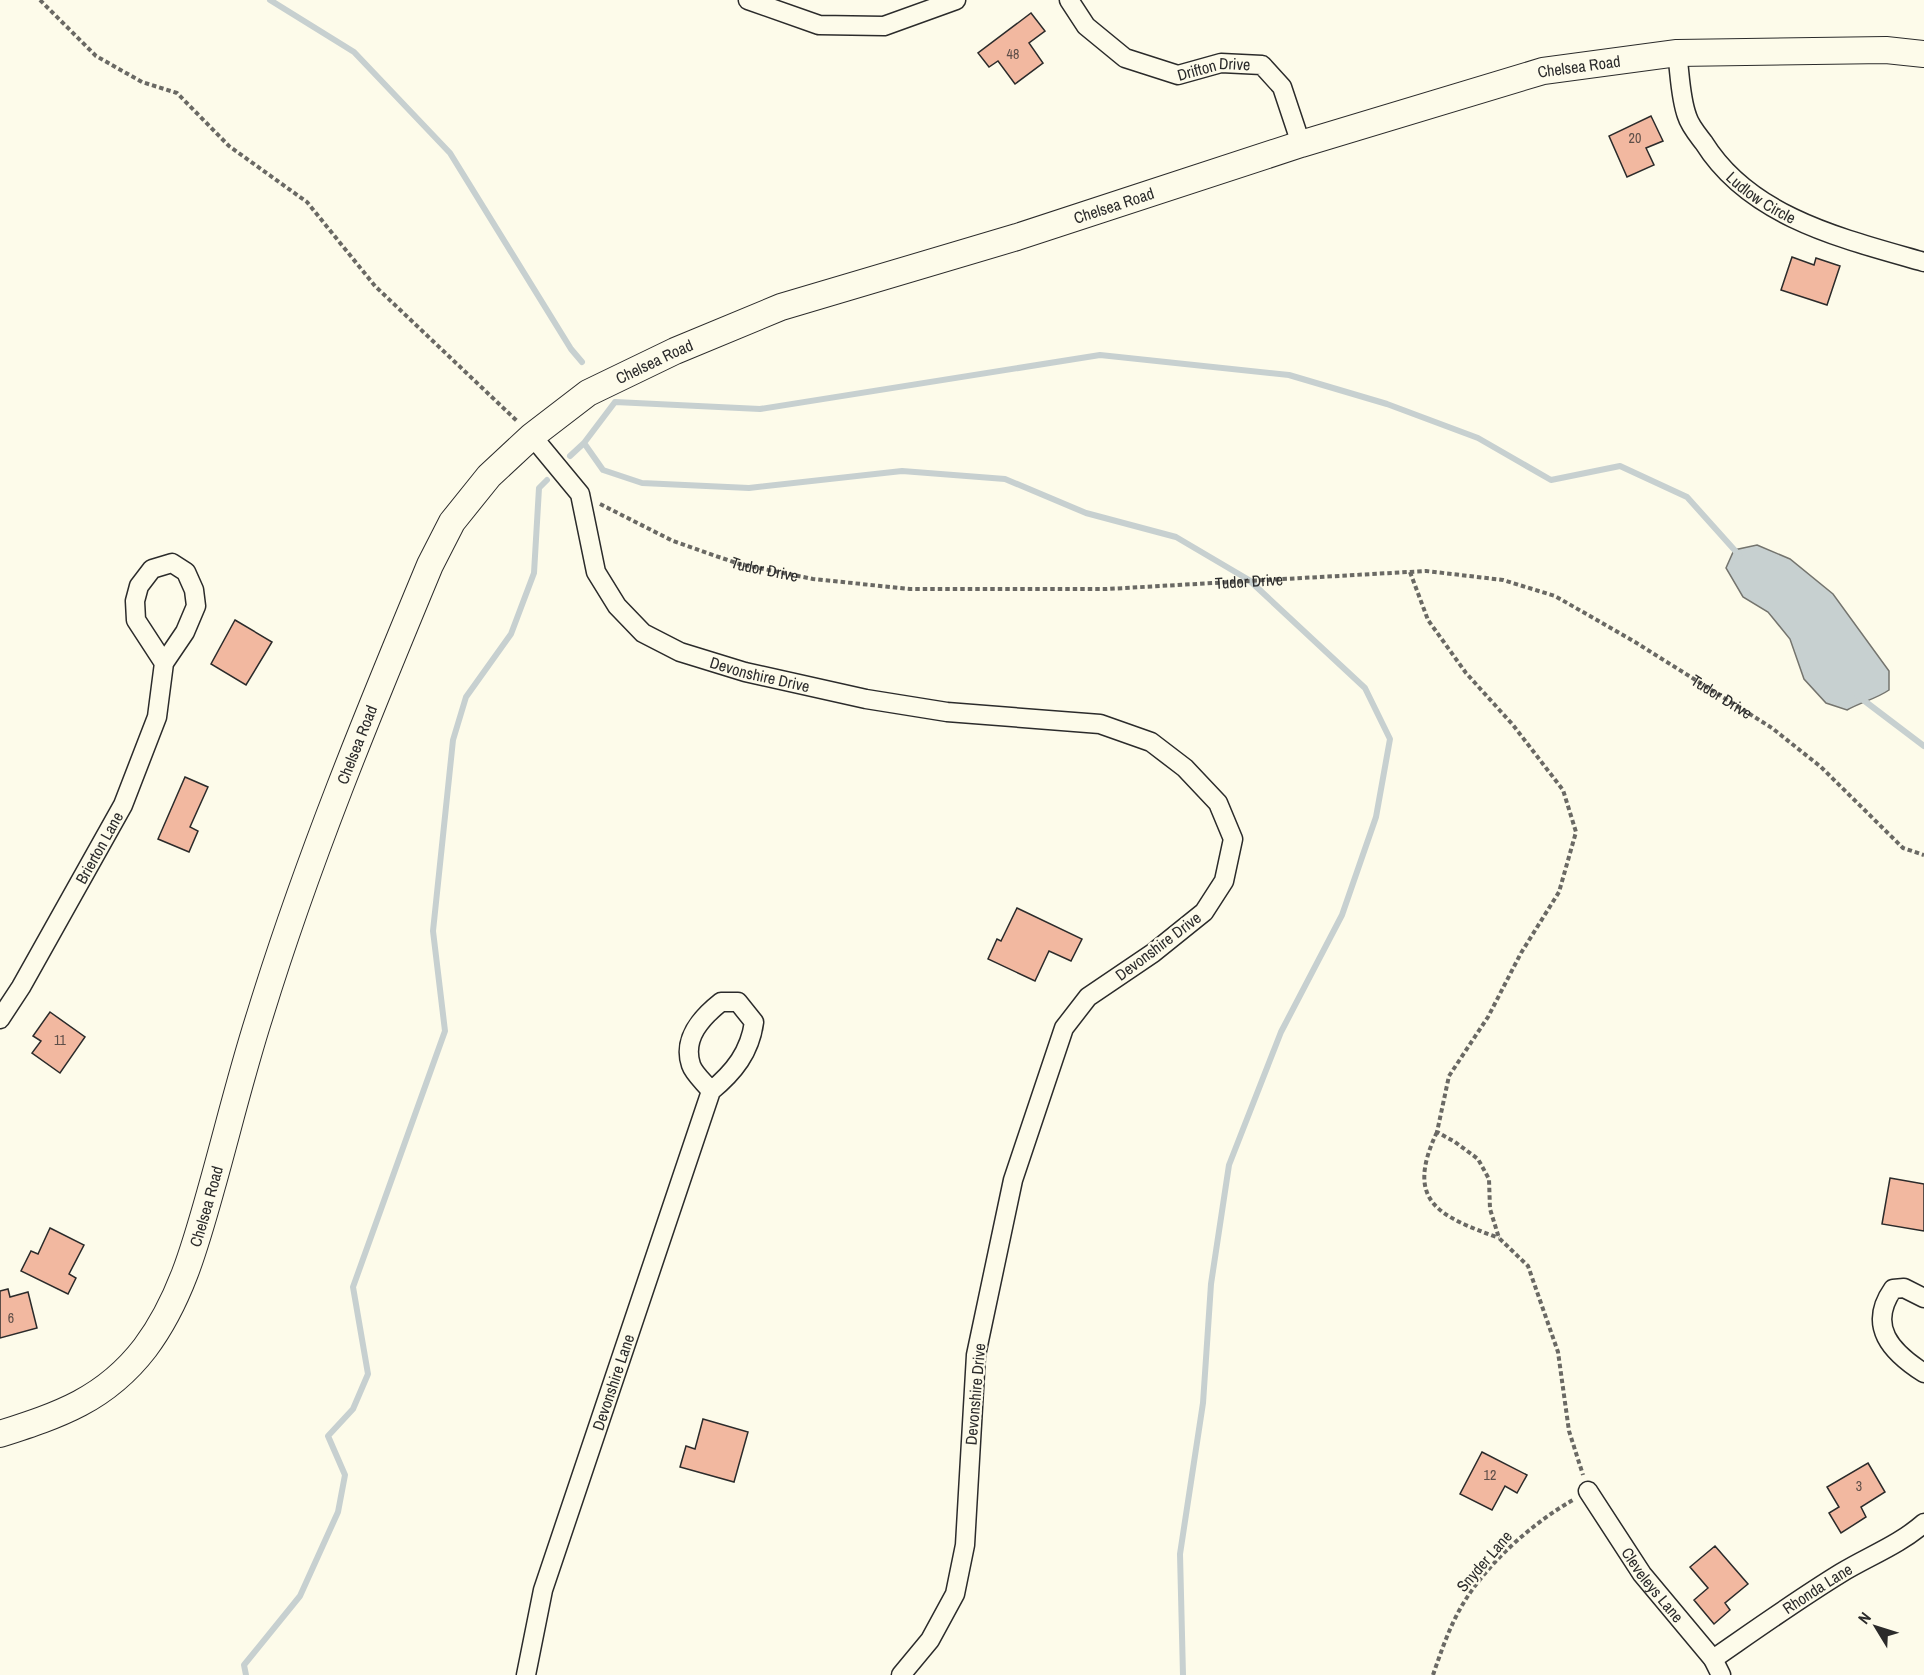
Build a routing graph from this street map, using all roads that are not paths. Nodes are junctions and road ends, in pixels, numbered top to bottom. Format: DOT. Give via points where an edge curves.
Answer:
graph roads {
  1 [pos="748,0"];
  2 [pos="956,0"];
  3 [pos="1069,0"];
  4 [pos="1677,53"];
  5 [pos="1924,54"];
  6 [pos="1301,144"];
  7 [pos="1924,262"];
  8 [pos="532,436"];
  9 [pos="164,663"];
  10 [pos="0,1018"];
  11 [pos="711,1091"];
  12 [pos="1924,1298"];
  13 [pos="1924,1373"];
  14 [pos="0,1434"];
  15 [pos="1588,1491"];
  16 [pos="1924,1523"];
  17 [pos="1717,1667"];
  18 [pos="526,1675"];
  19 [pos="900,1675"];
  1 -- 2 [label="street" via="819,25 884,26"];
  3 -- 6 [label="street, Drifton Drive" via="1086,26 1125,58 1178,75 1221,63 1262,66 1282,87"];
  4 -- 5 [label="street, Chelsea Road" via="1886,50"];
  4 -- 6 [label="street, Chelsea Road" via="1543,71"];
  4 -- 7 [label="street, Ludlow Circle" via="1687,117 1711,155 1746,193 1804,224"];
  6 -- 8 [label="street, Chelsea Road" via="1017,237 781,307 588,393"];
  8 -- 14 [label="street, Chelsea Road" via="489,476 452,522 412,607 302,884 178,1295 144,1348 106,1389 57,1415"];
  8 -- 19 [label="street, Devonshire Drive" via="580,494 596,572 617,606 644,633 680,652 746,672 866,699 947,712 1100,723 1151,742 1185,768 1218,803 1233,839 1224,881 1204,912 1088,997 1064,1028 1013,1180 976,1354 965,1545 956,1594 930,1640"];
  9 -- 9 [label="street, Brierton Lane" via="185,633 196,606 186,572 172,563 152,569 135,601 136,620"];
  9 -- 10 [label="street, Brierton Lane" via="157,717 123,805"];
  11 -- 11 [label="street, Devonshire Lane" via="751,1044 754,1022 738,1002 721,1002 704,1016 690,1038 691,1065"];
  11 -- 18 [label="street, Devonshire Lane" via="543,1590"];
  12 -- 13 [label="street" via="1904,1288 1893,1289 1884,1302 1881,1320 1883,1335"];
  15 -- 17 [label="street, Cleveleys Lane" via="1642,1574"];
  16 -- 17 [label="street, Rhonda Lane" via="1905,1540 1816,1588"];
}
